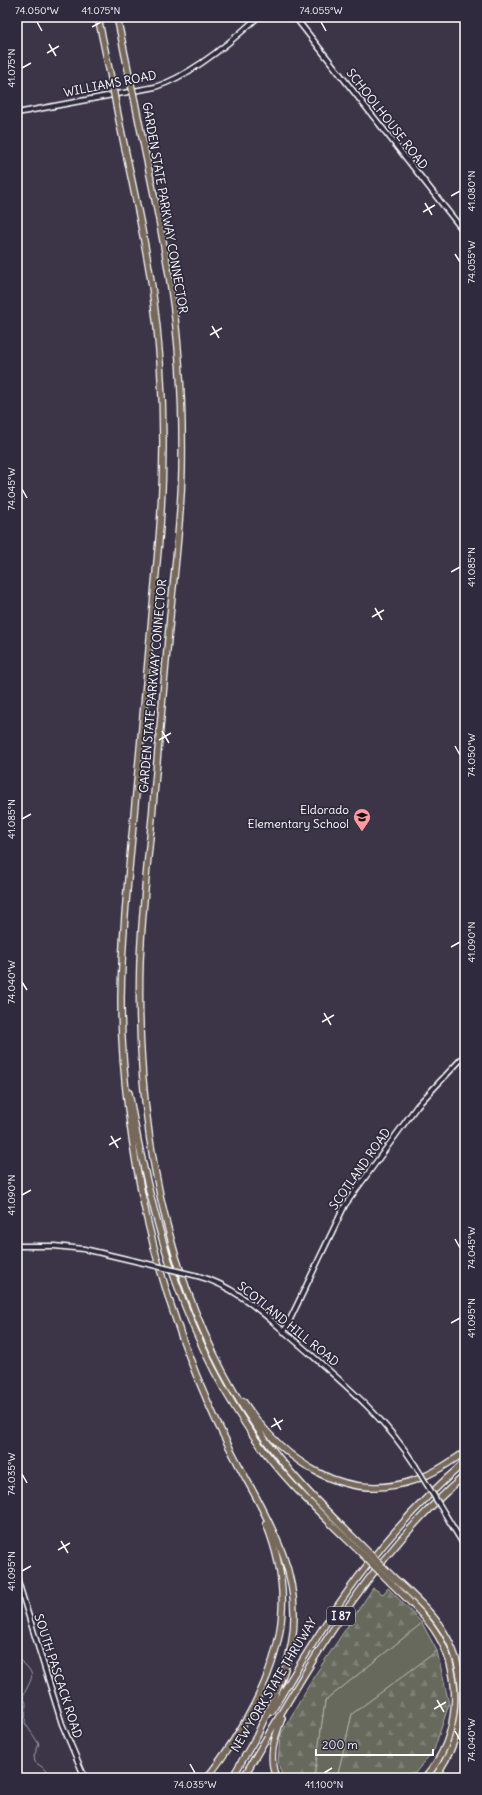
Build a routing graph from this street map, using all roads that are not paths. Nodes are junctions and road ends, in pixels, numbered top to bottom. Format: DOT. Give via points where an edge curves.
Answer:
graph roads {
  1 [pos="98,17"];
  2 [pos="117,17"];
  3 [pos="258,17"];
  4 [pos="295,17"];
  5 [pos="17,113"];
  6 [pos="465,233"];
  7 [pos="17,478"];
  8 [pos="17,486"];
  9 [pos="465,1055"];
  10 [pos="123,1057"];
  11 [pos="17,1246"];
  12 [pos="284,1332"];
  13 [pos="212,1352"];
  14 [pos="465,1452"];
  15 [pos="465,1462"];
  16 [pos="465,1475"];
  17 [pos="256,1498"];
  18 [pos="358,1546"];
  19 [pos="465,1547"];
  20 [pos="17,1578"];
  21 [pos="392,1579"];
  22 [pos="288,1703"];
  23 [pos="257,1735"];
  24 [pos="85,1778"];
  25 [pos="207,1778"];
  26 [pos="232,1778"];
  27 [pos="244,1778"];
  28 [pos="276,1778"];
  29 [pos="425,1778"];
  30 [pos="434,1778"];
  1 -- 10 [label="highway, GARDEN STATE PARKWAY CONNECTOR, bridge" via="152,285 163,427 163,484 159,540 123,937"];
  2 -- 13 [label="highway, GARDEN STATE PARKWAY CONNECTOR, bridge" via="173,302 180,373 182,444 178,530 142,921 141,1049 149,1134 162,1204 184,1280"];
  3 -- 5 [label="street, WILLIAMS ROAD" via="172,81 155,87"];
  4 -- 6 [label="street, SCHOOLHOUSE ROAD"];
  7 -- 8 [label="street"];
  9 -- 12 [label="street, SCOTLAND ROAD" via="417,1106 345,1206"];
  10 -- 17 [label="highway" via="136,1165 150,1233 166,1288 205,1396"];
  10 -- 18 [label="highway" via="139,1150 156,1220 179,1289 206,1354 234,1405 266,1453 304,1497"];
  11 -- 12 [label="street, SCOTLAND HILL ROAD, bridge" via="70,1246 220,1283 234,1291"];
  12 -- 19 [label="street, SCOTLAND HILL ROAD, bridge" via="367,1404 394,1433"];
  13 -- 14 [label="highway" via="246,1405 268,1433 297,1460 326,1477 359,1486 396,1485 428,1475"];
  13 -- 18 [label="highway" via="239,1402 272,1449"];
  15 -- 23 [label="highway, NEW YORK STATE THRUWAY / I 87" via="405,1520 355,1580 311,1645"];
  16 -- 22 [label="highway, NEW YORK STATE THRUWAY / I 87" via="416,1522 373,1572 334,1627"];
  17 -- 23 [label="highway" via="277,1537 287,1564 292,1584 294,1612 293,1639 288,1663"];
  17 -- 25 [label="highway" via="279,1565 282,1600 280,1630 272,1662 255,1701 232,1742"];
  18 -- 21 [label="highway, bridge"];
  20 -- 24 [label="street, SOUTH PASCACK ROAD" via="62,1724"];
  21 -- 29 [label="highway" via="433,1628 446,1652 454,1678 455,1705 450,1732 440,1757"];
  21 -- 30 [label="highway" via="439,1624 450,1643 459,1670 462,1699 459,1727 449,1754"];
  22 -- 27 [label="highway, NEW YORK STATE THRUWAY / I 87"];
  22 -- 28 [label="highway" via="272,1751"];
  23 -- 26 [label="highway, NEW YORK STATE THRUWAY / I 87"];
}
